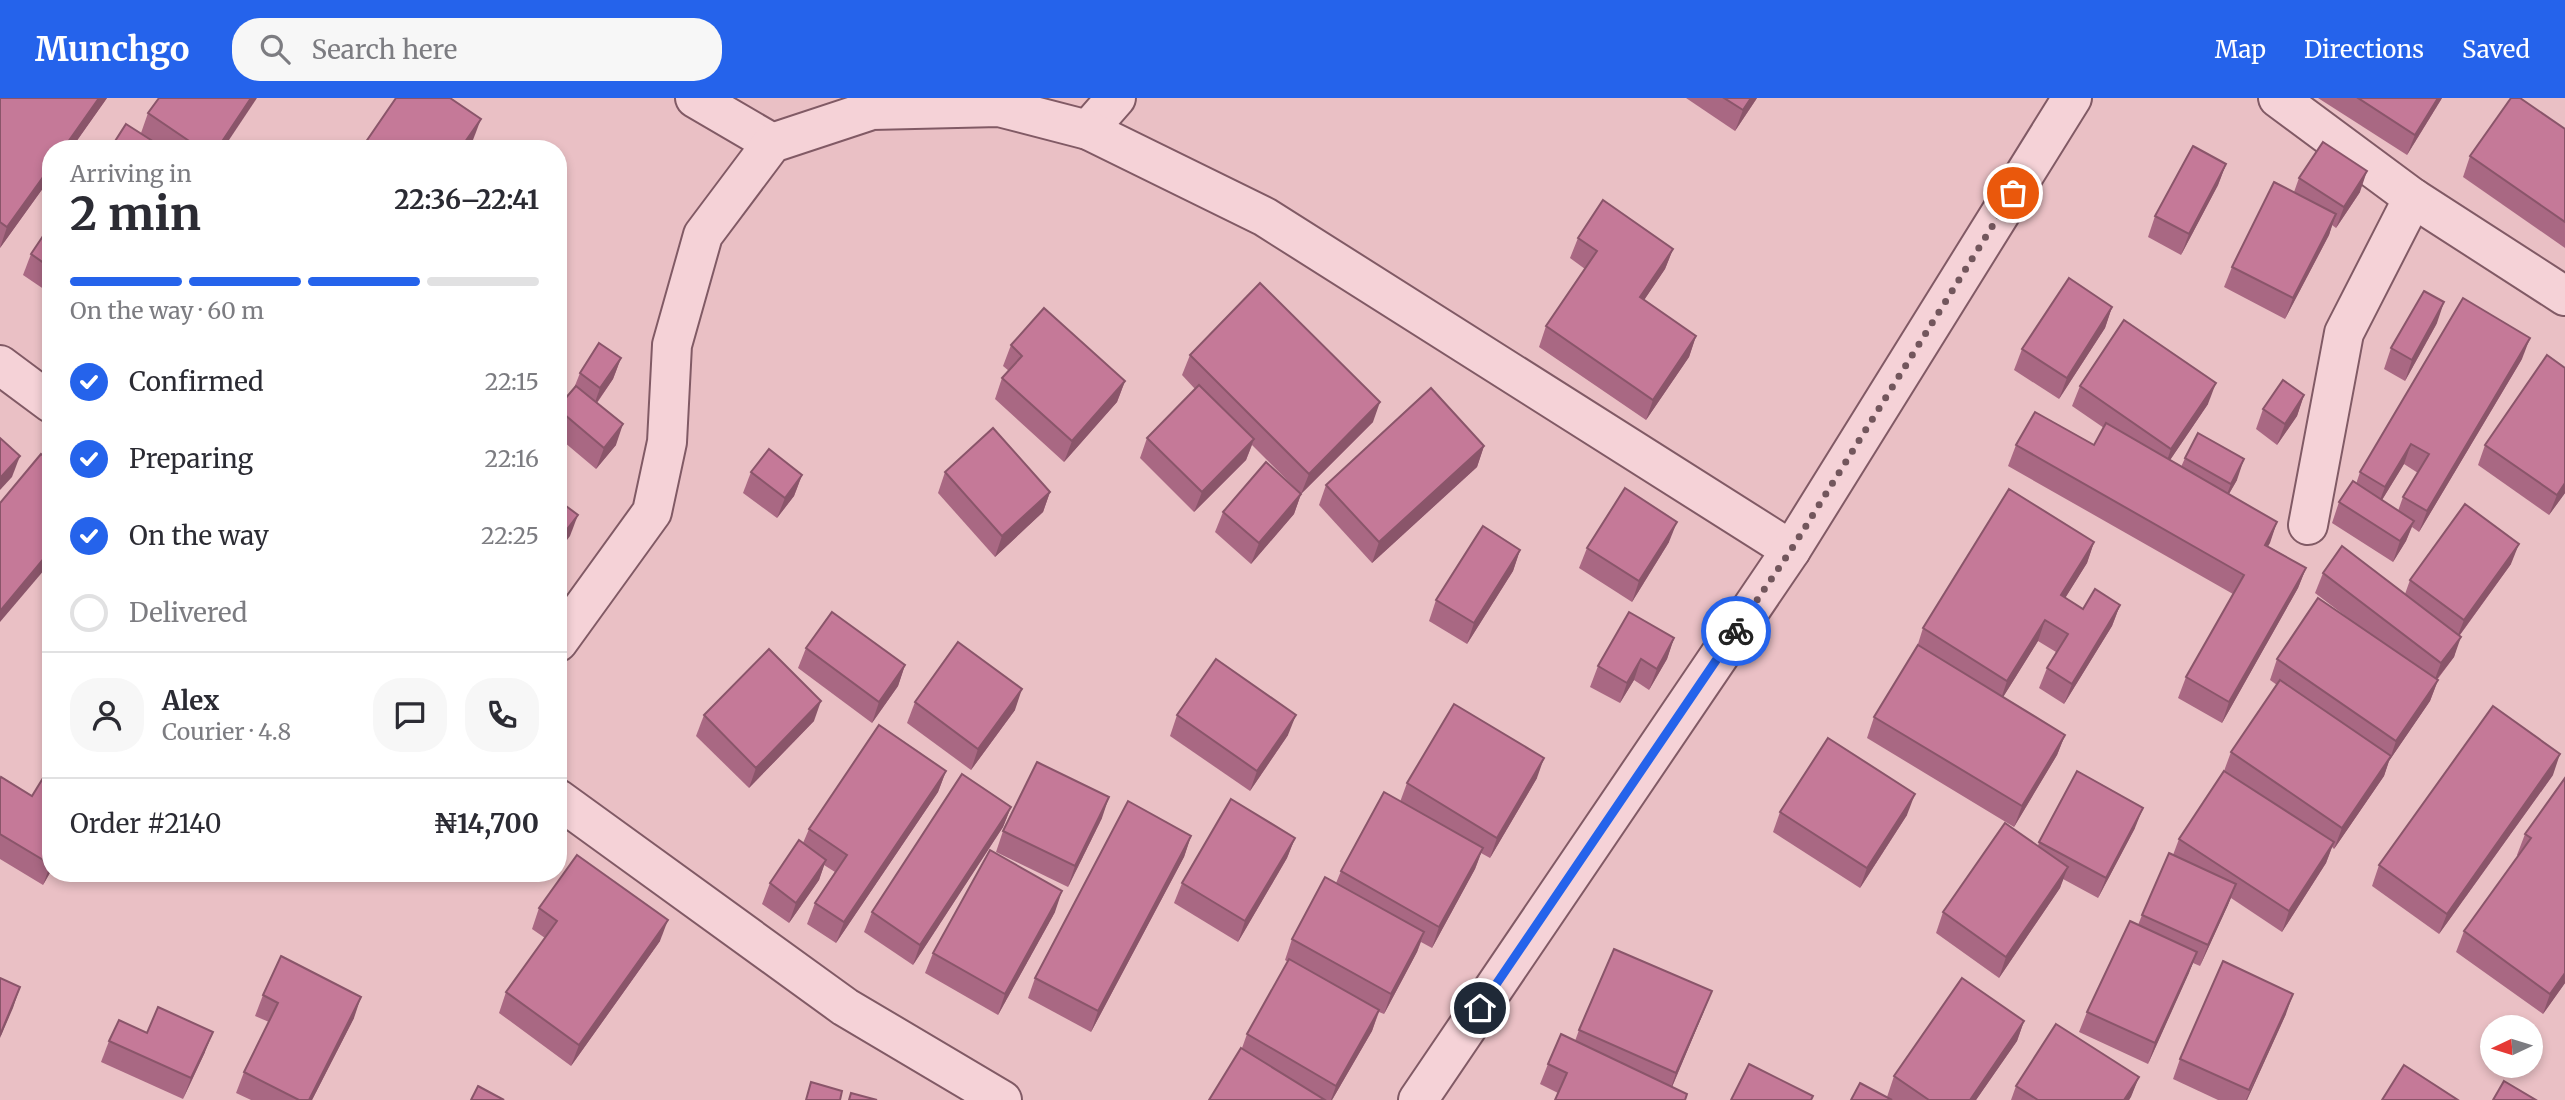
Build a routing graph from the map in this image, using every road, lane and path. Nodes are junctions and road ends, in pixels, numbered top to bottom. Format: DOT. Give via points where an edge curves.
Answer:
graph roads {
  1 [pos="695,98"];
  2 [pos="1116,98"];
  3 [pos="2072,98"];
  4 [pos="2278,98"];
  5 [pos="1088,130"];
  6 [pos="772,143"];
  7 [pos="2413,198"];
  8 [pos="2565,296"];
  9 [pos="0,365"];
  10 [pos="42,396"];
  11 [pos="2308,525"];
  12 [pos="1791,550"];
  13 [pos="567,630"];
  14 [pos="567,806"];
  15 [pos="1002,1100"];
  16 [pos="1418,1100"];
  1 -- 6 [label="street"];
  2 -- 5 [label="street"];
  3 -- 12 [label="street"];
  4 -- 7 [label="street"];
  5 -- 6 [label="street" via="999,107 872,110"];
  5 -- 12 [label="street" via="1265,217"];
  6 -- 13 [label="street" via="703,235 672,345 667,442 652,512"];
  7 -- 8 [label="street"];
  7 -- 11 [label="street" via="2344,333"];
  9 -- 10 [label="street"];
  12 -- 16 [label="street"];
  14 -- 15 [label="street" via="845,1007"];
}
